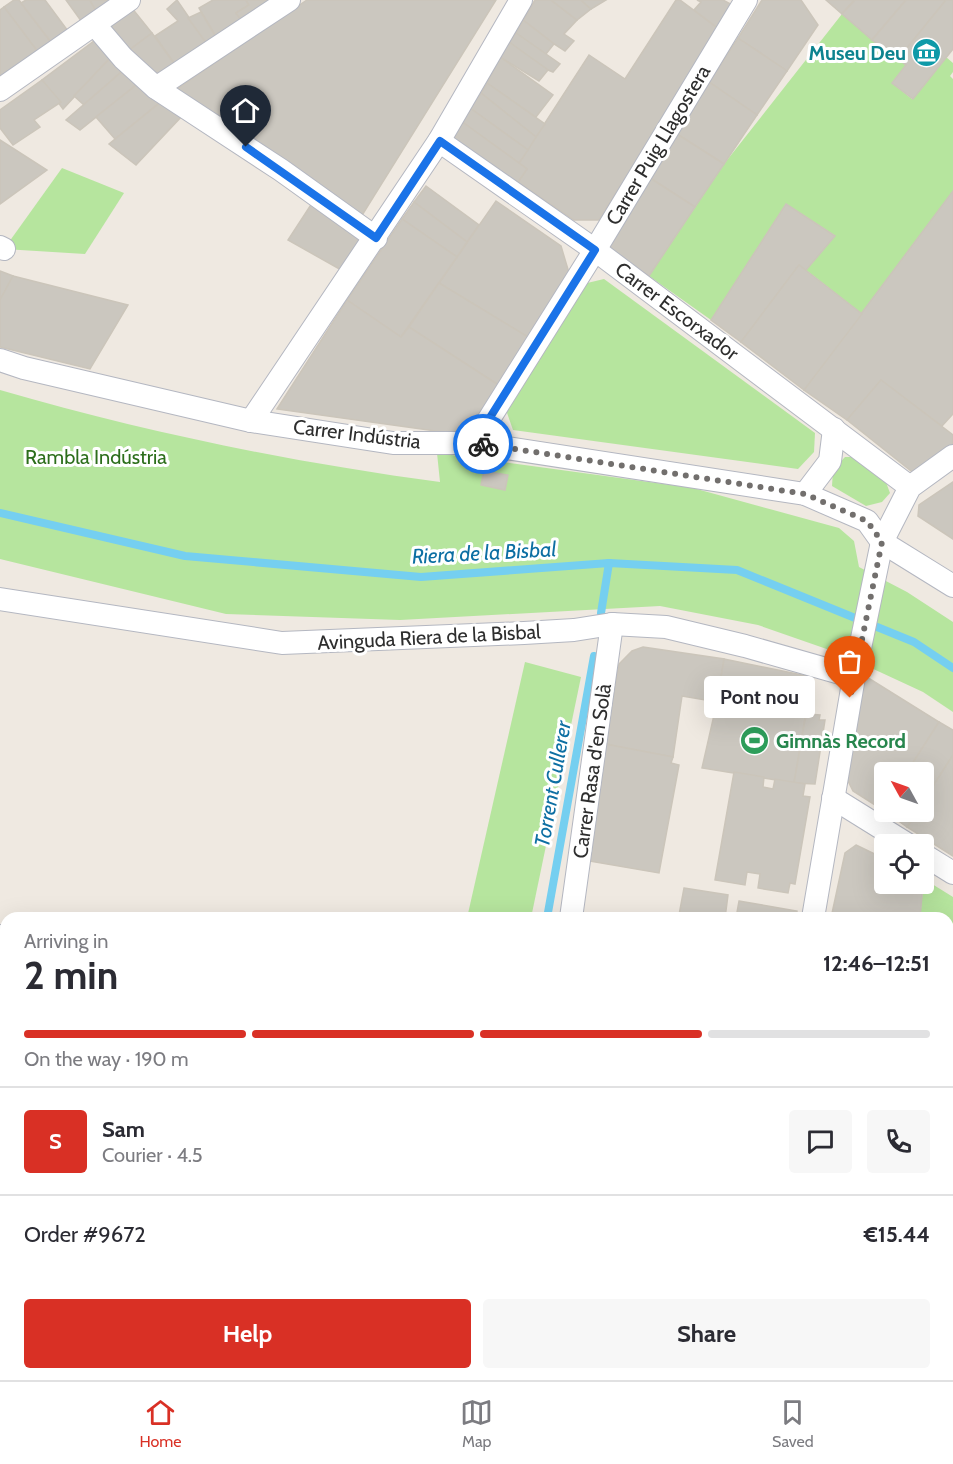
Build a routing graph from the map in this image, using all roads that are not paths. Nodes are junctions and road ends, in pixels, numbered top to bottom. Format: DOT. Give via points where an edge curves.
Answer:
graph roads {
  1 [pos="129,0"];
  2 [pos="290,0"];
  3 [pos="521,0"];
  4 [pos="746,0"];
  5 [pos="94,25"];
  6 [pos="156,88"];
  7 [pos="0,90"];
  8 [pos="440,141"];
  9 [pos="376,238"];
  10 [pos="595,250"];
  11 [pos="0,360"];
  12 [pos="251,421"];
  13 [pos="834,429"];
  14 [pos="474,443"];
  15 [pos="953,456"];
  16 [pos="910,487"];
  17 [pos="805,494"];
  18 [pos="882,542"];
  19 [pos="953,586"];
  20 [pos="0,598"];
  21 [pos="612,624"];
  22 [pos="855,670"];
  23 [pos="833,798"];
  24 [pos="891,834"];
  25 [pos="934,861"];
  26 [pos="953,873"];
  27 [pos="573,912"];
  28 [pos="814,912"];
  1 -- 5 [label="street"];
  2 -- 6 [label="street"];
  3 -- 8 [label="street"];
  4 -- 10 [label="street, Carrer Puig Llagostera"];
  5 -- 6 [label="street"];
  5 -- 7 [label="street"];
  6 -- 9 [label="street"];
  8 -- 9 [label="street"];
  8 -- 10 [label="street, Carrer Escorxador"];
  9 -- 12 [label="street"];
  10 -- 13 [label="street, Carrer Escorxador"];
  10 -- 14 [label="street, Carrer Puig Llagostera"];
  11 -- 12 [label="street, Carrer Indústria"];
  12 -- 14 [label="street, Carrer Indústria" via="393,443"];
  13 -- 16 [label="street, Carrer Escorxador"];
  13 -- 17 [label="street" via="831,461"];
  14 -- 17 [label="street, Carrer Indústria"];
  15 -- 16 [label="street"];
  16 -- 18 [label="street"];
  17 -- 18 [label="street, Carrer Indústria" via="867,521"];
  18 -- 19 [label="street, Carrer Indústria"];
  18 -- 22 [label="street"];
  20 -- 21 [label="street, Avinguda Riera de la Bisbal" via="282,643 524,633"];
  21 -- 22 [label="street, Avinguda Riera de la Bisbal" via="666,627"];
  21 -- 27 [label="street, Carrer Rasa d'en Solà"];
  22 -- 23 [label="street"];
  23 -- 24 [label="street"];
  23 -- 28 [label="street"];
  25 -- 26 [label="street"];
}
